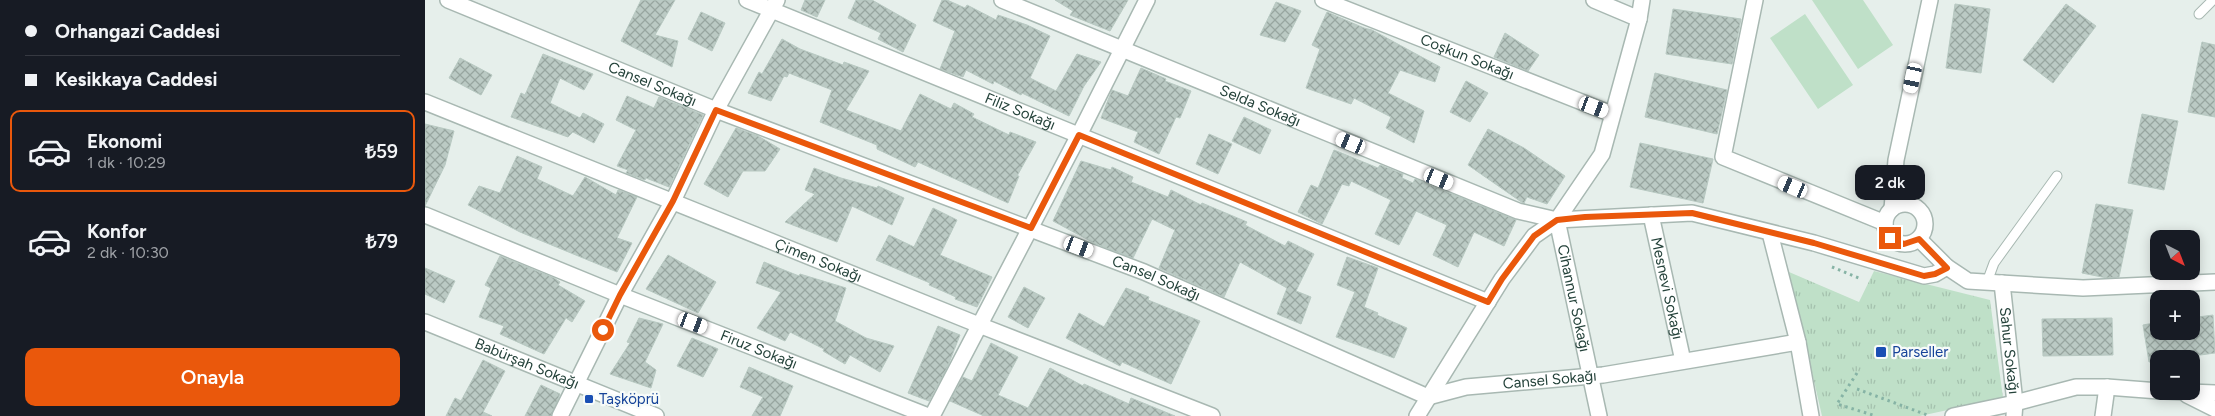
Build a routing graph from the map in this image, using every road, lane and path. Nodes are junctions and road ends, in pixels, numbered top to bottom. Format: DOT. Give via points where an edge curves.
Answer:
graph roads {
  1 [pos="448,0"];
  2 [pos="747,0"];
  3 [pos="1002,0"];
  4 [pos="1147,0"];
  5 [pos="1323,0"];
  6 [pos="1593,0"];
  7 [pos="1642,0"];
  8 [pos="1755,0"];
  9 [pos="1930,0"];
  10 [pos="2213,0"];
  11 [pos="774,5"];
  12 [pos="2199,14"];
  13 [pos="1639,19"];
  14 [pos="1122,50"];
  15 [pos="425,102"];
  16 [pos="716,110"];
  17 [pos="1612,114"];
  18 [pos="1079,135"];
  19 [pos="2057,176"];
  20 [pos="673,201"];
  21 [pos="1892,209"];
  22 [pos="425,215"];
  23 [pos="1651,215"];
  24 [pos="1557,220"];
  25 [pos="1885,223"];
  26 [pos="1031,228"];
  27 [pos="1771,233"];
  28 [pos="1919,239"];
  29 [pos="1947,268"];
  30 [pos="1987,282"];
  31 [pos="2215,282"];
  32 [pos="2002,283"];
  33 [pos="620,295"];
  34 [pos="1488,302"];
  35 [pos="425,322"];
  36 [pos="979,325"];
  37 [pos="1798,342"];
  38 [pos="1683,361"];
  39 [pos="1857,373"];
  40 [pos="1592,376"];
  41 [pos="577,384"];
  42 [pos="2107,387"];
  43 [pos="1857,389"];
  44 [pos="2150,390"];
  45 [pos="2200,393"];
  46 [pos="2215,393"];
  47 [pos="1428,397"];
  48 [pos="2197,400"];
  49 [pos="2215,409"];
  50 [pos="2014,410"];
  51 [pos="560,416"];
  52 [pos="656,416"];
  53 [pos="927,416"];
  54 [pos="932,416"];
  55 [pos="1212,416"];
  56 [pos="1417,416"];
  57 [pos="1599,416"];
  58 [pos="1811,416"];
  59 [pos="1876,416"];
  60 [pos="1930,416"];
  61 [pos="1953,416"];
  62 [pos="2104,416"];
  1 -- 16 [label="street, Cansel Sokağı"];
  2 -- 11 [label="street, Filiz Sokağı"];
  3 -- 14 [label="street, Selda Sokağı"];
  4 -- 14 [label="street"];
  5 -- 17 [label="street, Coşkun Sokağı"];
  6 -- 13 [label="street"];
  7 -- 13 [label="street"];
  8 -- 25 [label="street" via="1723,157"];
  9 -- 21 [label="street" via="1896,160"];
  10 -- 12 [label="lane"];
  11 -- 16 [label="street"];
  11 -- 18 [label="street, Filiz Sokağı"];
  13 -- 17 [label="street"];
  14 -- 18 [label="street"];
  14 -- 24 [label="street, Selda Sokağı" via="1518,211"];
  15 -- 20 [label="street, Çimen Sokağı"];
  16 -- 20 [label="street"];
  16 -- 26 [label="street, Cansel Sokağı"];
  17 -- 24 [label="street" via="1602,154"];
  18 -- 26 [label="street"];
  18 -- 34 [label="street, Filiz Sokağı"];
  19 -- 30 [label="lane" via="1994,263"];
  20 -- 33 [label="street"];
  20 -- 36 [label="street, Çimen Sokağı"];
  21 -- 25 [label="street"];
  21 -- 28 [label="street" via="1907,203 1921,210 1926,225"];
  22 -- 33 [label="street, Firuz Sokağı"];
  23 -- 24 [label="street, Selda Sokağı"];
  23 -- 27 [label="street, Selda Sokağı" via="1692,213"];
  23 -- 38 [label="street, Mesnevi Sokağı"];
  24 -- 34 [label="street" via="1534,236"];
  24 -- 40 [label="street, Cihannur Sokağı"];
  25 -- 28 [label="street" via="1890,238 1904,244"];
  26 -- 36 [label="street"];
  26 -- 47 [label="street, Cansel Sokağı" via="1144,272"];
  27 -- 29 [label="street, Selda Sokağı" via="1924,276"];
  27 -- 37 [label="street"];
  28 -- 29 [label="street"];
  29 -- 30 [label="street" via="1968,281"];
  30 -- 32 [label="street"];
  31 -- 32 [label="street" via="2083,288"];
  32 -- 50 [label="street, Sahur Sokağı"];
  33 -- 41 [label="street"];
  33 -- 53 [label="street, Firuz Sokağı"];
  34 -- 47 [label="street"];
  35 -- 41 [label="street, Babürşah Sokağı"];
  36 -- 54 [label="street"];
  36 -- 55 [label="street, Çimen Sokağı"];
  37 -- 38 [label="street, Cansel Sokağı"];
  37 -- 58 [label="street"];
  38 -- 40 [label="street, Cansel Sokağı"];
  39 -- 59 [label="path" via="1837,404"];
  40 -- 47 [label="street, Cansel Sokağı" via="1465,387"];
  40 -- 57 [label="street, Cihannur Sokağı"];
  41 -- 51 [label="street"];
  41 -- 52 [label="street, Babürşah Sokağı"];
  42 -- 44 [label="street"];
  42 -- 50 [label="street" via="2076,387"];
  42 -- 62 [label="street"];
  43 -- 60 [label="path"];
  45 -- 46 [label="street"];
  47 -- 56 [label="street"];
  48 -- 49 [label="street"];
  50 -- 61 [label="street"];
}
